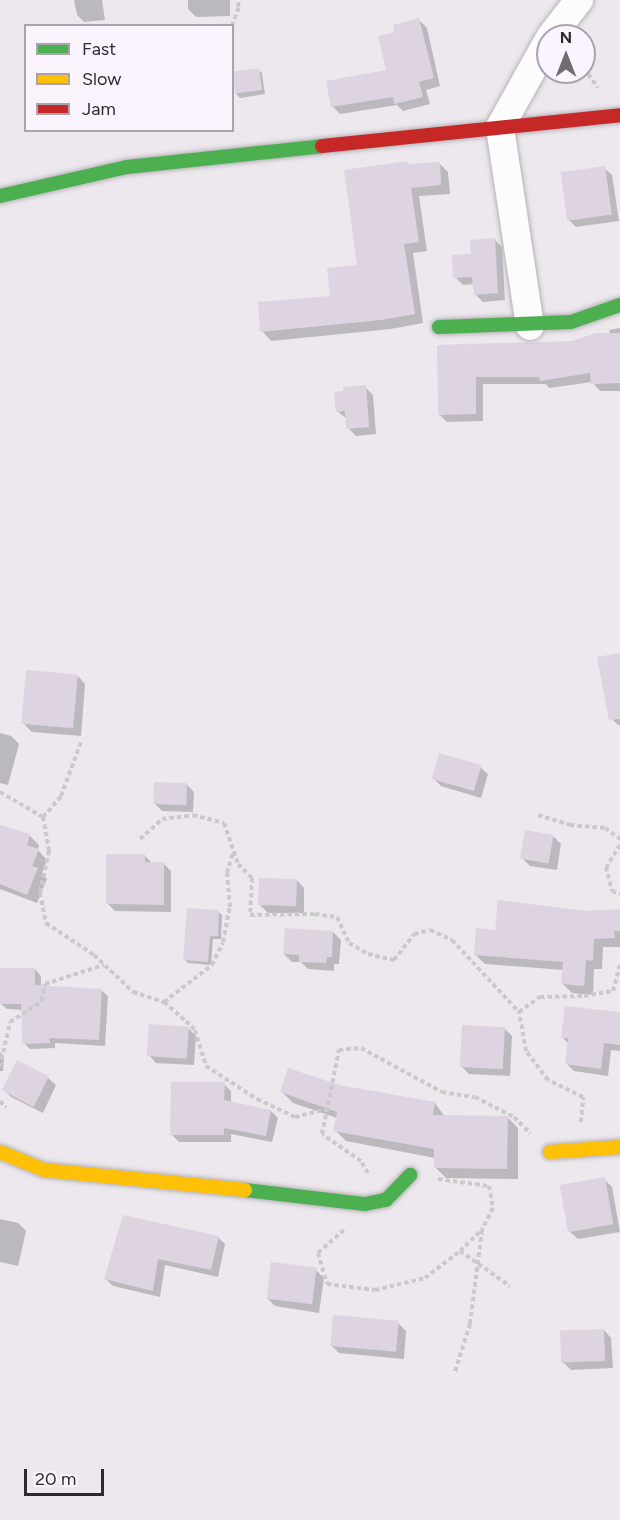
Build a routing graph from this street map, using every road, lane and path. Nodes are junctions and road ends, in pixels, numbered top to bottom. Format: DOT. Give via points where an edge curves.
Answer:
graph roads {
  1 [pos="237,0"];
  2 [pos="579,0"];
  3 [pos="233,24"];
  4 [pos="560,24"];
  5 [pos="536,62"];
  6 [pos="620,115"];
  7 [pos="500,127"];
  8 [pos="0,196"];
  9 [pos="620,305"];
  10 [pos="531,326"];
  11 [pos="439,327"];
  12 [pos="81,742"];
  13 [pos="0,792"];
  14 [pos="538,815"];
  15 [pos="43,817"];
  16 [pos="140,839"];
  17 [pos="620,839"];
  18 [pos="620,844"];
  19 [pos="233,852"];
  20 [pos="620,894"];
  21 [pos="105,965"];
  22 [pos="620,965"];
  23 [pos="164,1002"];
  24 [pos="519,1011"];
  25 [pos="0,1067"];
  26 [pos="0,1101"];
  27 [pos="6,1108"];
  28 [pos="326,1109"];
  29 [pos="620,1147"];
  30 [pos="0,1152"];
  31 [pos="550,1152"];
  32 [pos="410,1175"];
  33 [pos="386,1200"];
  34 [pos="365,1204"];
  35 [pos="482,1230"];
  36 [pos="460,1251"];
  37 [pos="478,1263"];
  38 [pos="510,1286"];
  39 [pos="455,1372"];
  1 -- 3 [label="path" via="239,7"];
  2 -- 4 [label="street"];
  5 -- 7 [label="street"];
  6 -- 7 [label="street"];
  7 -- 8 [label="street" via="127,167"];
  7 -- 10 [label="street"];
  9 -- 10 [label="street" via="571,322"];
  10 -- 11 [label="street"];
  12 -- 15 [label="path" via="61,796"];
  13 -- 15 [label="path"];
  14 -- 17 [label="path" via="570,825 605,828"];
  15 -- 21 [label="path" via="49,851 40,892 46,923"];
  16 -- 19 [label="path" via="162,819 193,815 224,823"];
  18 -- 20 [label="path" via="606,867 612,891"];
  19 -- 23 [label="path" via="227,873 230,907 223,942 212,965"];
  19 -- 24 [label="path" via="238,864 252,878 250,915 337,917 349,943 368,954 394,960 414,934 430,930 452,940"];
  21 -- 23 [label="path" via="133,992"];
  21 -- 25 [label="path" via="45,984 42,1000 10,1022"];
  22 -- 24 [label="path" via="613,991 540,997"];
  23 -- 28 [label="path" via="195,1030 206,1066 257,1099 295,1117"];
  24 -- 31 [label="path" via="526,1051 548,1080 583,1097 579,1145"];
  26 -- 27 [label="path"];
  28 -- 31 [label="path" via="339,1050 361,1048 442,1092 474,1096 514,1117"];
  28 -- 33 [label="path" via="322,1134 361,1161"];
  29 -- 31 [label="street"];
  30 -- 34 [label="street" via="44,1170"];
  32 -- 33 [label="street"];
  32 -- 35 [label="path" via="489,1186 494,1208"];
  33 -- 34 [label="street"];
  34 -- 36 [label="path" via="318,1253 327,1284 375,1290 425,1278"];
  35 -- 36 [label="path"];
  35 -- 37 [label="path"];
  36 -- 37 [label="path"];
  37 -- 38 [label="path"];
  37 -- 39 [label="path" via="470,1324"];
}
